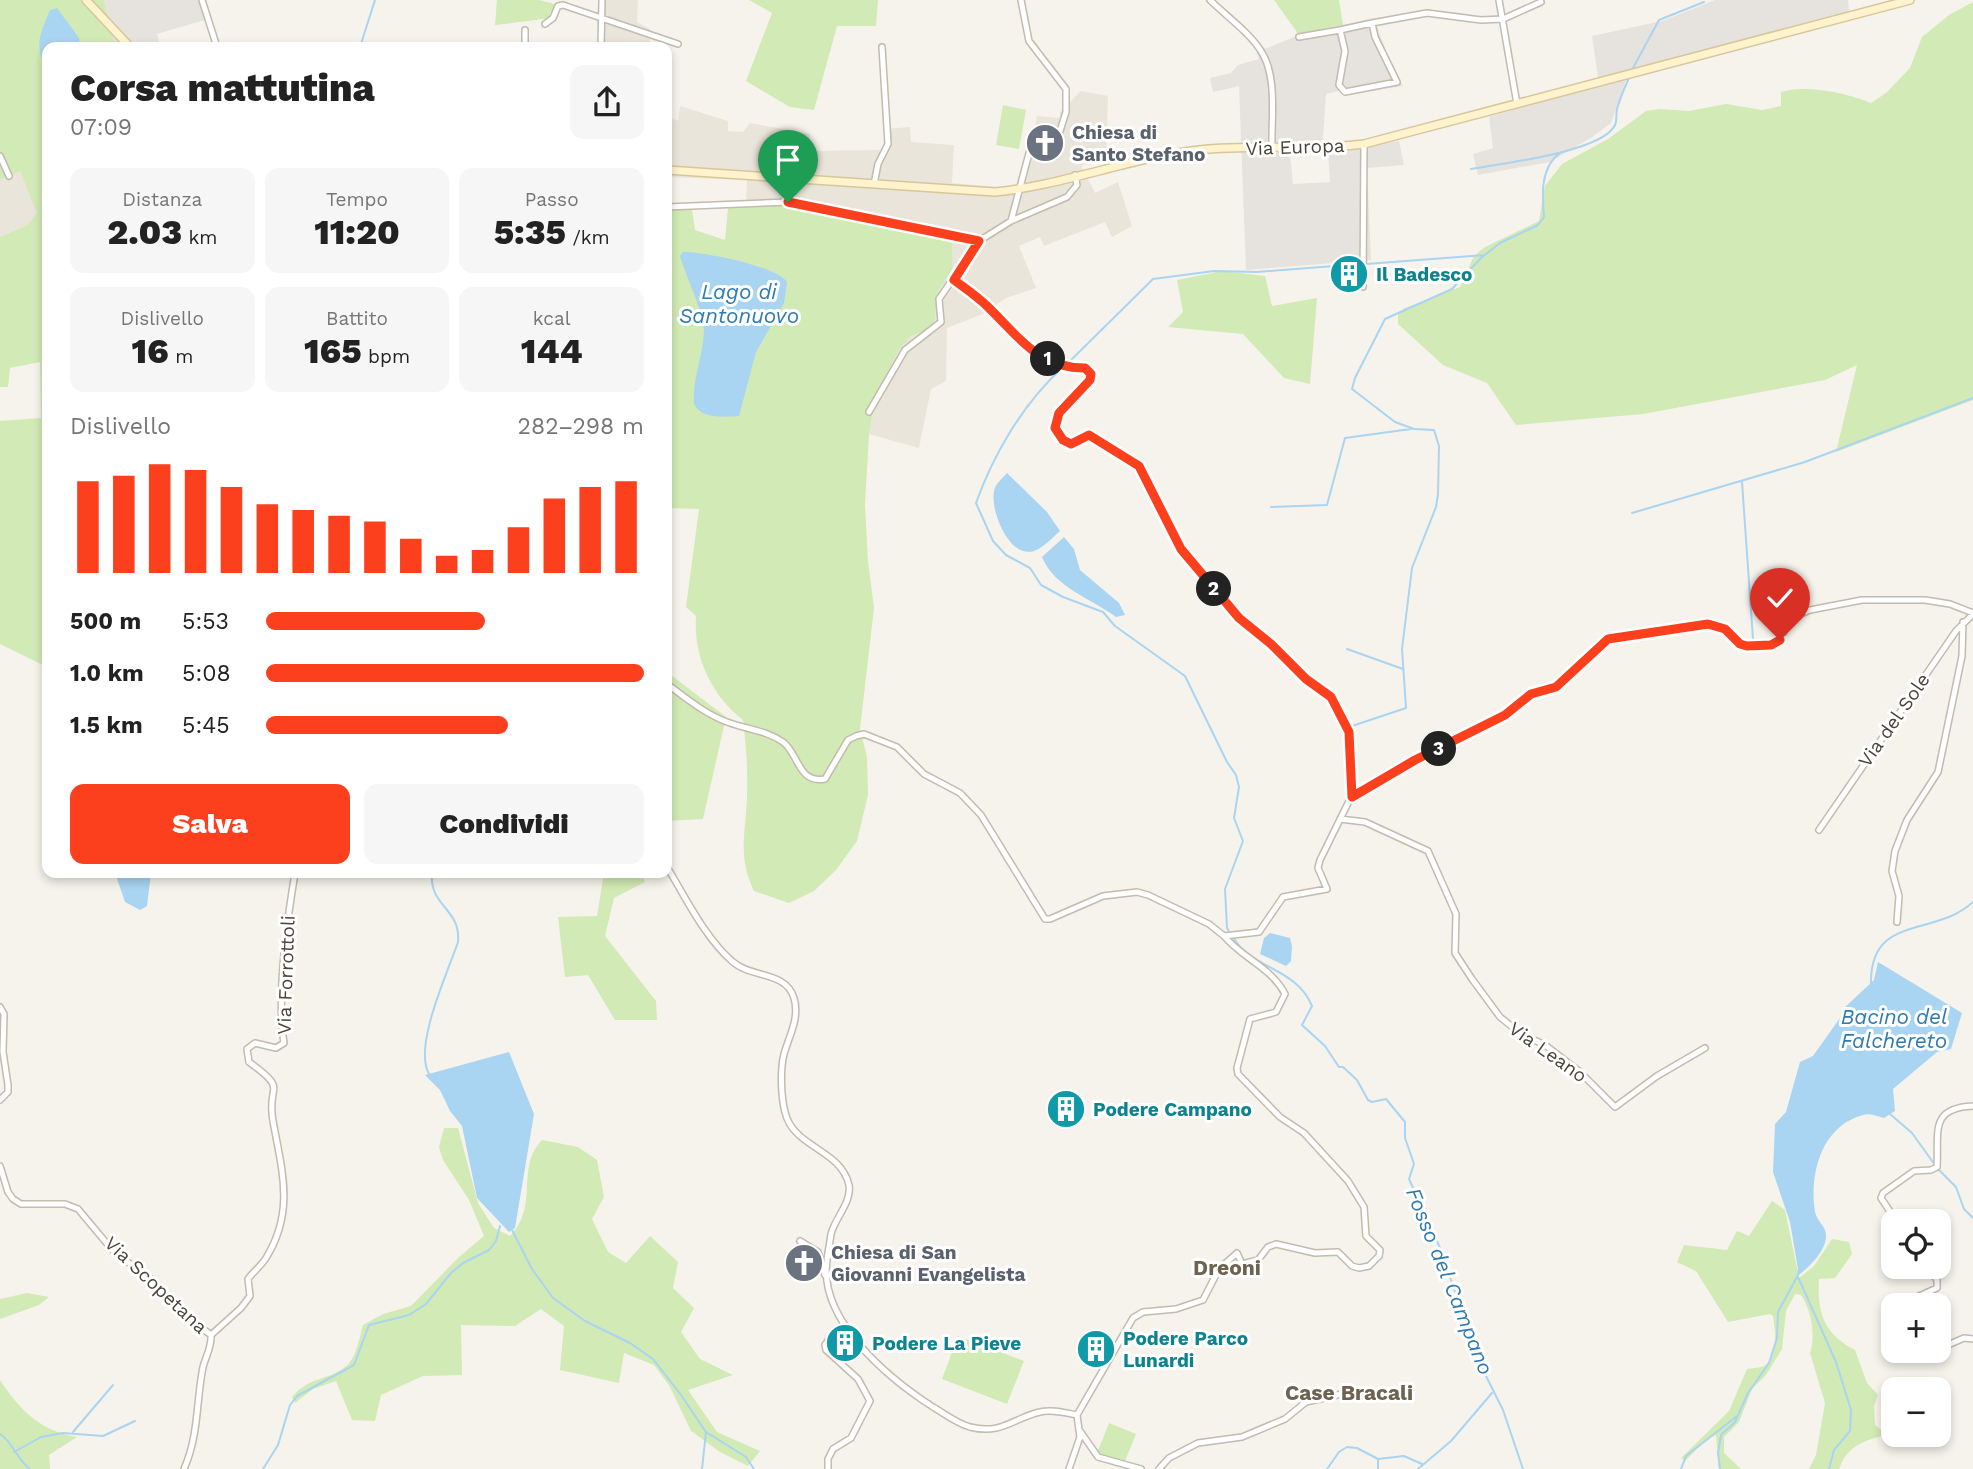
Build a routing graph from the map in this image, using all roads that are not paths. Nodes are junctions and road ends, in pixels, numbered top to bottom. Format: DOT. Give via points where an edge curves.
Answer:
graph roads {
  1 [pos="86,0"];
  2 [pos="202,0"];
  3 [pos="602,0"];
  4 [pos="1021,0"];
  5 [pos="1210,0"];
  6 [pos="1499,0"];
  7 [pos="1910,0"];
  8 [pos="1541,2"];
  9 [pos="602,17"];
  10 [pos="1503,19"];
  11 [pos="1372,23"];
  12 [pos="545,24"];
  13 [pos="525,30"];
  14 [pos="1340,30"];
  15 [pos="1299,37"];
  16 [pos="125,42"];
  17 [pos="215,42"];
  18 [pos="524,42"];
  19 [pos="601,42"];
  20 [pos="671,42"];
  21 [pos="672,42"];
  22 [pos="677,44"];
  23 [pos="883,47"];
  24 [pos="1517,104"];
  25 [pos="1364,144"];
  26 [pos="1272,149"];
  27 [pos="0,156"];
  28 [pos="672,170"];
  29 [pos="1075,175"];
  30 [pos="9,176"];
  31 [pos="874,184"];
  32 [pos="1018,190"];
  33 [pos="672,207"];
  34 [pos="1010,221"];
  35 [pos="979,241"];
  36 [pos="954,280"];
  37 [pos="1363,287"];
  38 [pos="869,412"];
  39 [pos="1973,613"];
  40 [pos="1964,622"];
  41 [pos="672,688"];
  42 [pos="1352,797"];
  43 [pos="1340,819"];
  44 [pos="1819,830"];
  45 [pos="672,875"];
  46 [pos="294,878"];
  47 [pos="1897,922"];
  48 [pos="1224,936"];
  49 [pos="0,1007"];
  50 [pos="1705,1048"];
  51 [pos="0,1100"];
  52 [pos="1973,1106"];
  53 [pos="0,1166"];
  54 [pos="1888,1209"];
  55 [pos="800,1241"];
  56 [pos="1936,1279"];
  57 [pos="830,1291"];
  58 [pos="1926,1293"];
  59 [pos="844,1326"];
  60 [pos="211,1335"];
  61 [pos="1973,1339"];
  62 [pos="1951,1344"];
  63 [pos="1363,1395"];
  64 [pos="1077,1415"];
  65 [pos="1080,1432"];
  66 [pos="184,1469"];
  67 [pos="828,1469"];
  68 [pos="1069,1469"];
  69 [pos="1141,1469"];
  70 [pos="1159,1469"];
  1 -- 16 [label="main road"];
  2 -- 17 [label="street"];
  3 -- 9 [label="street"];
  4 -- 32 [label="street" via="1029,41 1066,89 1066,111 1059,134 1038,135 1032,142"];
  5 -- 26 [label="street" via="1261,50 1267,64"];
  6 -- 10 [label="street"];
  7 -- 24 [label="main road, Via Europa"];
  8 -- 10 [label="street"];
  9 -- 12 [label="street" via="561,4"];
  9 -- 19 [label="street"];
  9 -- 20 [label="street"];
  10 -- 11 [label="street" via="1427,13"];
  10 -- 24 [label="street"];
  11 -- 14 [label="street"];
  11 -- 14 [label="street" via="1397,78 1395,84 1349,92 1340,88 1345,51"];
  13 -- 18 [label="street"];
  14 -- 15 [label="street"];
  21 -- 22 [label="street"];
  23 -- 31 [label="street" via="888,144"];
  24 -- 25 [label="main road, Via Europa"];
  25 -- 26 [label="main road, Via Europa"];
  25 -- 37 [label="street"];
  26 -- 29 [label="main road, Via Europa" via="1202,150"];
  27 -- 30 [label="street"];
  28 -- 31 [label="main road, Via Europa"];
  29 -- 32 [label="main road, Via Europa"];
  29 -- 34 [label="street" via="1077,185 1067,197"];
  31 -- 32 [label="main road, Via Europa"];
  32 -- 34 [label="street"];
  33 -- 35 [label="street" via="788,202"];
  34 -- 35 [label="street"];
  35 -- 36 [label="street"];
  36 -- 38 [label="street" via="939,299 941,322 905,350"];
  36 -- 42 [label="street" via="987,306 1032,353 1065,366 1085,368 1091,374 1059,413 1058,434 1071,444 1089,435 1134,461 1181,549 1239,618 1328,694 1349,732"];
  39 -- 40 [label="street, Via del Sole"];
  39 -- 42 [label="street" via="1925,600 1862,600 1791,618 1779,641 1769,646 1744,645 1725,629 1708,624 1608,639 1556,687 1531,694 1505,715"];
  40 -- 44 [label="street, Via del Sole"];
  40 -- 47 [label="street" via="1962,656 1938,772 1907,820 1895,851 1892,871 1899,896"];
  41 -- 48 [label="street" via="722,720 784,742 802,772 820,780 825,779 848,740 856,736 864,734 897,747 924,774 960,793 981,815 1045,919 1103,895 1137,892 1209,924"];
  42 -- 43 [label="street"];
  43 -- 48 [label="street" via="1318,869 1327,889 1283,897 1259,932"];
  43 -- 50 [label="street, Via Leano" via="1365,822 1428,851 1455,914 1455,953 1500,1017 1580,1072 1615,1107"];
  45 -- 57 [label="street" via="710,936 734,964 785,983 793,996 792,1033 784,1055 785,1114 805,1143 841,1166 848,1183 849,1193 832,1233 826,1263"];
  46 -- 60 [label="street, Via Forrottoli" via="286,921 284,1043 276,1048 255,1043 247,1049 250,1062 270,1077 275,1089 271,1109 285,1202 267,1256 248,1279 250,1296"];
  48 -- 64 [label="street" via="1275,977 1285,994 1276,1012 1257,1015 1247,1024 1238,1074 1280,1117 1304,1133 1348,1181 1364,1207 1365,1231 1380,1250 1379,1256 1359,1268 1334,1251 1315,1253 1276,1244 1258,1260 1242,1264 1237,1253 1220,1269 1203,1300 1133,1318"];
  49 -- 51 [label="street" via="8,1092"];
  52 -- 54 [label="street" via="1947,1110 1940,1120 1937,1167 1914,1171 1884,1193 1881,1198"];
  53 -- 60 [label="street, Via Scopetana" via="13,1199 21,1204 78,1209 114,1252 151,1279 178,1310"];
  55 -- 57 [label="street" via="818,1252"];
  56 -- 58 [label="street" via="1937,1288"];
  57 -- 59 [label="street"];
  59 -- 64 [label="street" via="868,1357 911,1393 958,1423 983,1429 1042,1411"];
  59 -- 67 [label="street" via="834,1332 826,1350 858,1379 870,1401 848,1441 833,1449"];
  60 -- 66 [label="street, Via Scopetana" via="199,1416"];
  61 -- 62 [label="street"];
  63 -- 70 [label="street" via="1346,1393 1306,1402 1284,1419 1242,1437 1198,1443 1169,1458"];
  64 -- 65 [label="street"];
  65 -- 68 [label="street"];
  65 -- 69 [label="street" via="1098,1457"];
}
